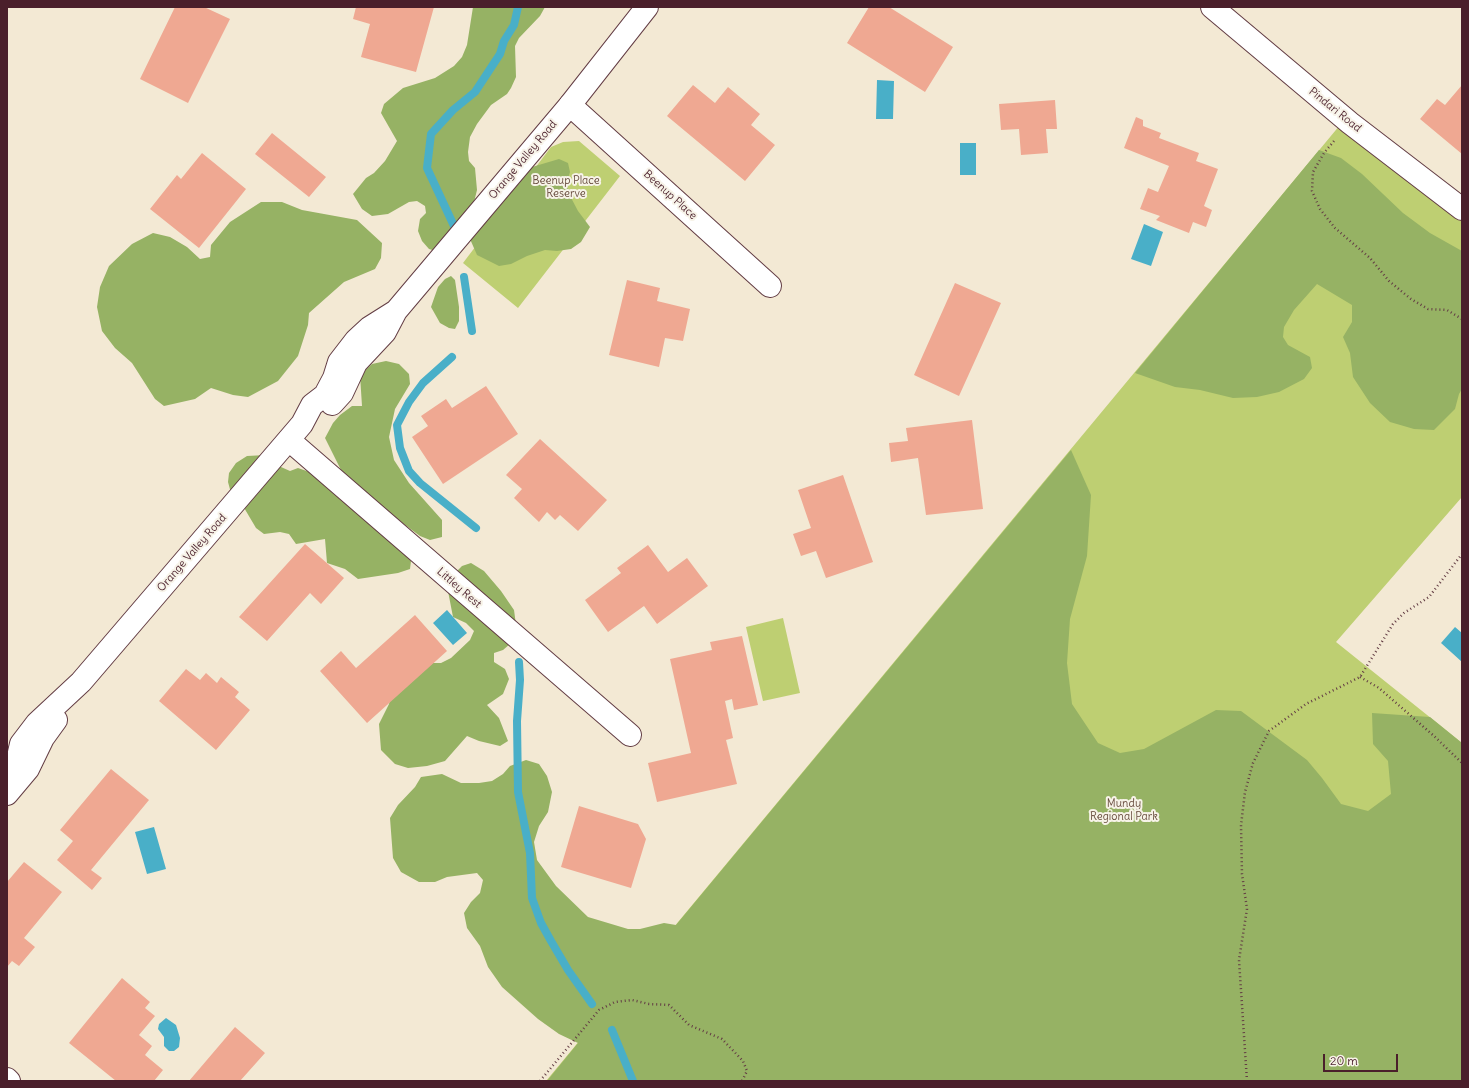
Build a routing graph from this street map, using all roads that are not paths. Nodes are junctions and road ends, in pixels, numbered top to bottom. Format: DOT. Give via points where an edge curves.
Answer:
graph roads {
  1 [pos="647,7"];
  2 [pos="1212,7"];
  3 [pos="570,105"];
  4 [pos="1462,209"];
  5 [pos="770,286"];
  6 [pos="288,440"];
  7 [pos="81,682"];
  8 [pos="630,735"];
  9 [pos="7,775"];
  10 [pos="7,794"];
  1 -- 3 [label="street, Orange Valley Road"];
  2 -- 4 [label="street, Pindari Road" via="1350,123"];
  3 -- 5 [label="street, Beenup Place"];
  3 -- 6 [label="street, Orange Valley Road" via="396,311 385,332 356,362 342,393 332,404 302,424"];
  6 -- 7 [label="street, Orange Valley Road"];
  6 -- 8 [label="street, Littley Rest"];
  7 -- 9 [label="street, Orange Valley Road" via="37,724 21,744 17,761"];
  7 -- 10 [label="street, Orange Valley Road" via="43,738 28,769"];
}
